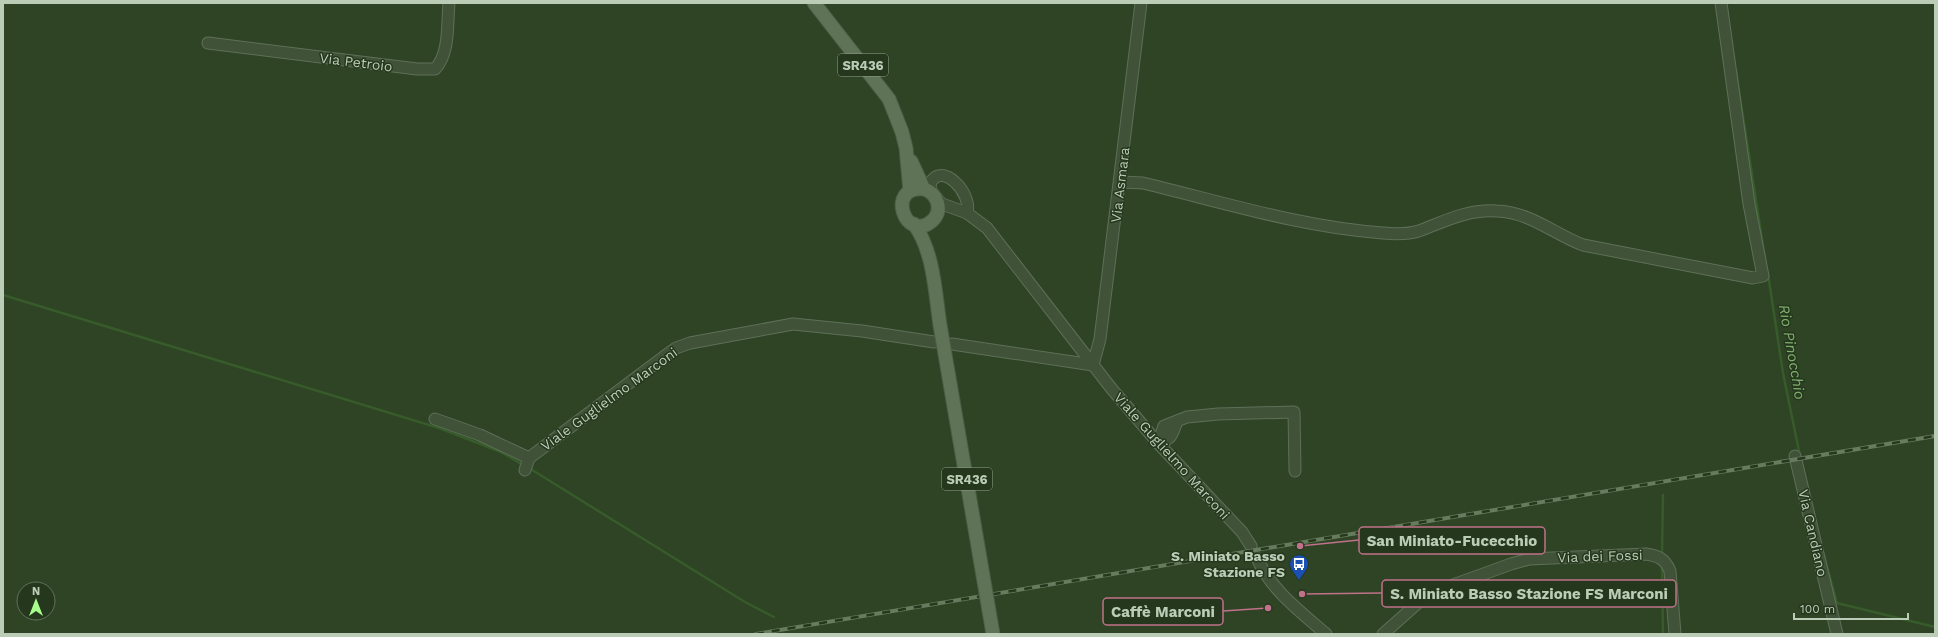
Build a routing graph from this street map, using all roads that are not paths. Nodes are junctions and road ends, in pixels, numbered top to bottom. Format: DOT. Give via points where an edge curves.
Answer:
graph roads {
  1 [pos="449,3"];
  2 [pos="814,3"];
  3 [pos="1142,3"];
  4 [pos="1721,3"];
  5 [pos="208,43"];
  6 [pos="906,148"];
  7 [pos="1121,182"];
  8 [pos="910,191"];
  9 [pos="930,193"];
  10 [pos="965,212"];
  11 [pos="933,220"];
  12 [pos="914,224"];
  13 [pos="930,262"];
  14 [pos="934,342"];
  15 [pos="952,344"];
  16 [pos="1093,366"];
  17 [pos="435,419"];
  18 [pos="1176,421"];
  19 [pos="1164,426"];
  20 [pos="1148,431"];
  21 [pos="1172,435"];
  22 [pos="1158,443"];
  23 [pos="1795,456"];
  24 [pos="1178,464"];
  25 [pos="1295,471"];
  26 [pos="1251,546"];
  27 [pos="1258,560"];
  28 [pos="993,634"];
  29 [pos="1326,634"];
  30 [pos="1383,634"];
  31 [pos="1675,634"];
  32 [pos="1837,634"];
  1 -- 5 [label="street, Via Petroio" via="445,53 442,62 435,69 417,69"];
  2 -- 6 [label="main road, SR436" via="889,99"];
  3 -- 7 [label="street, Via Asmara"];
  4 -- 7 [label="street" via="1749,204 1763,276 1753,278 1583,246 1534,219 1498,210 1477,211 1452,217 1418,231 1384,233 1302,222 1143,183"];
  6 -- 8 [label="main road, SR436"];
  6 -- 9 [label="main road, SR436"];
  7 -- 16 [label="street, Via Asmara" via="1100,339"];
  8 -- 9 [label="main road" via="917,188"];
  8 -- 12 [label="main road, SR436" via="903,199 902,209 906,218"];
  9 -- 10 [label="street, Viale Guglielmo Marconi" via="942,204"];
  9 -- 10 [label="street" via="930,184 934,178 949,177 967,196"];
  9 -- 11 [label="main road, SR436" via="938,208"];
  10 -- 11 [label="street" via="944,213"];
  10 -- 16 [label="street, Viale Guglielmo Marconi" via="988,228"];
  11 -- 12 [label="main road" via="923,225"];
  11 -- 13 [label="main road, SR436" via="929,245"];
  12 -- 13 [label="main road, SR436"];
  13 -- 28 [label="main road, SR436, bridge"];
  14 -- 17 [label="street, Viale Guglielmo Marconi" via="793,324 683,345 665,356 527,464 480,435"];
  15 -- 16 [label="street"];
  16 -- 20 [label="street, Viale Guglielmo Marconi"];
  18 -- 19 [label="street"];
  18 -- 21 [label="street"];
  18 -- 25 [label="street" via="1187,417 1218,414 1294,412"];
  19 -- 20 [label="street"];
  19 -- 22 [label="street"];
  20 -- 22 [label="street, Viale Guglielmo Marconi"];
  21 -- 22 [label="street" via="1168,440"];
  21 -- 24 [label="street" via="1172,448"];
  22 -- 24 [label="street, Viale Guglielmo Marconi"];
  23 -- 32 [label="street, Via Candiano"];
  24 -- 26 [label="street, Viale Guglielmo Marconi" via="1242,532"];
  27 -- 29 [label="street" via="1272,584"];
  30 -- 31 [label="street, Via dei Fossi" via="1428,594 1518,562 1529,559 1646,554 1667,562 1672,576"];
}
